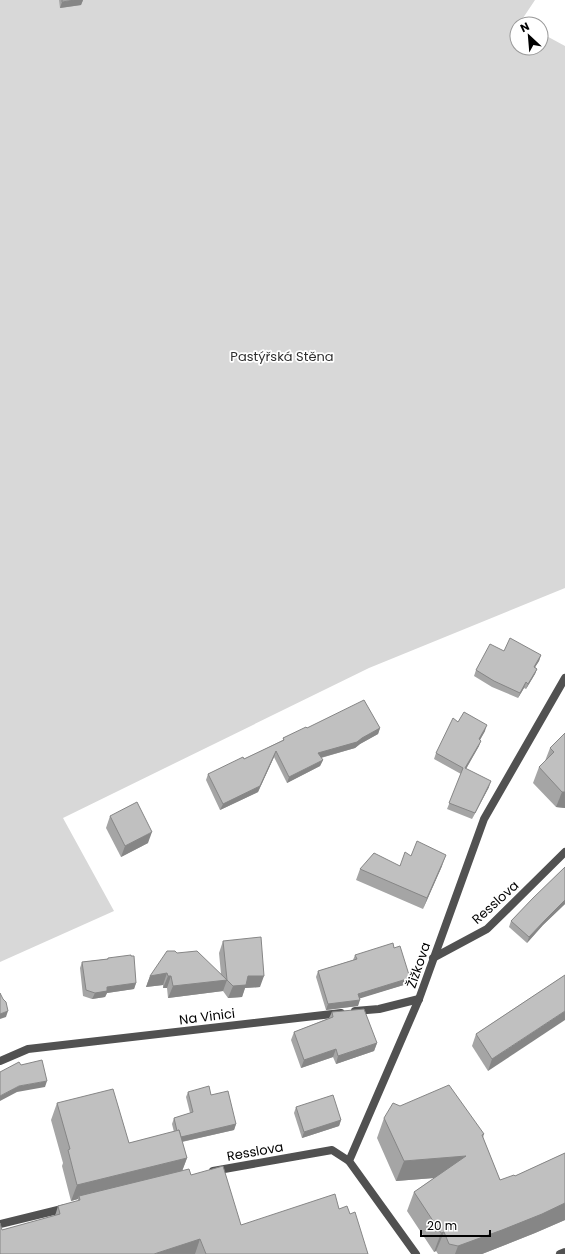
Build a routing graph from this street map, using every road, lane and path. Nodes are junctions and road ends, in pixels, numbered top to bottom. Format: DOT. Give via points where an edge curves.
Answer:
graph roads {
  1 [pos="565,678"];
  2 [pos="565,852"];
  3 [pos="433,958"];
  4 [pos="419,999"];
  5 [pos="0,1061"];
  6 [pos="349,1160"];
  7 [pos="204,1173"];
  8 [pos="76,1205"];
  9 [pos="0,1224"];
  10 [pos="565,1252"];
  11 [pos="416,1254"];
  12 [pos="560,1254"];
  1 -- 3 [label="street, Žižkova" via="484,819"];
  2 -- 3 [label="street, Resslova" via="487,929"];
  3 -- 4 [label="street, Žižkova"];
  4 -- 5 [label="street, Na Vinici" via="379,1008 28,1049"];
  4 -- 6 [label="street, Žižkova"];
  6 -- 7 [label="street, Resslova" via="332,1150"];
  6 -- 11 [label="street"];
  8 -- 9 [label="street"];
  10 -- 12 [label="street"];
}
